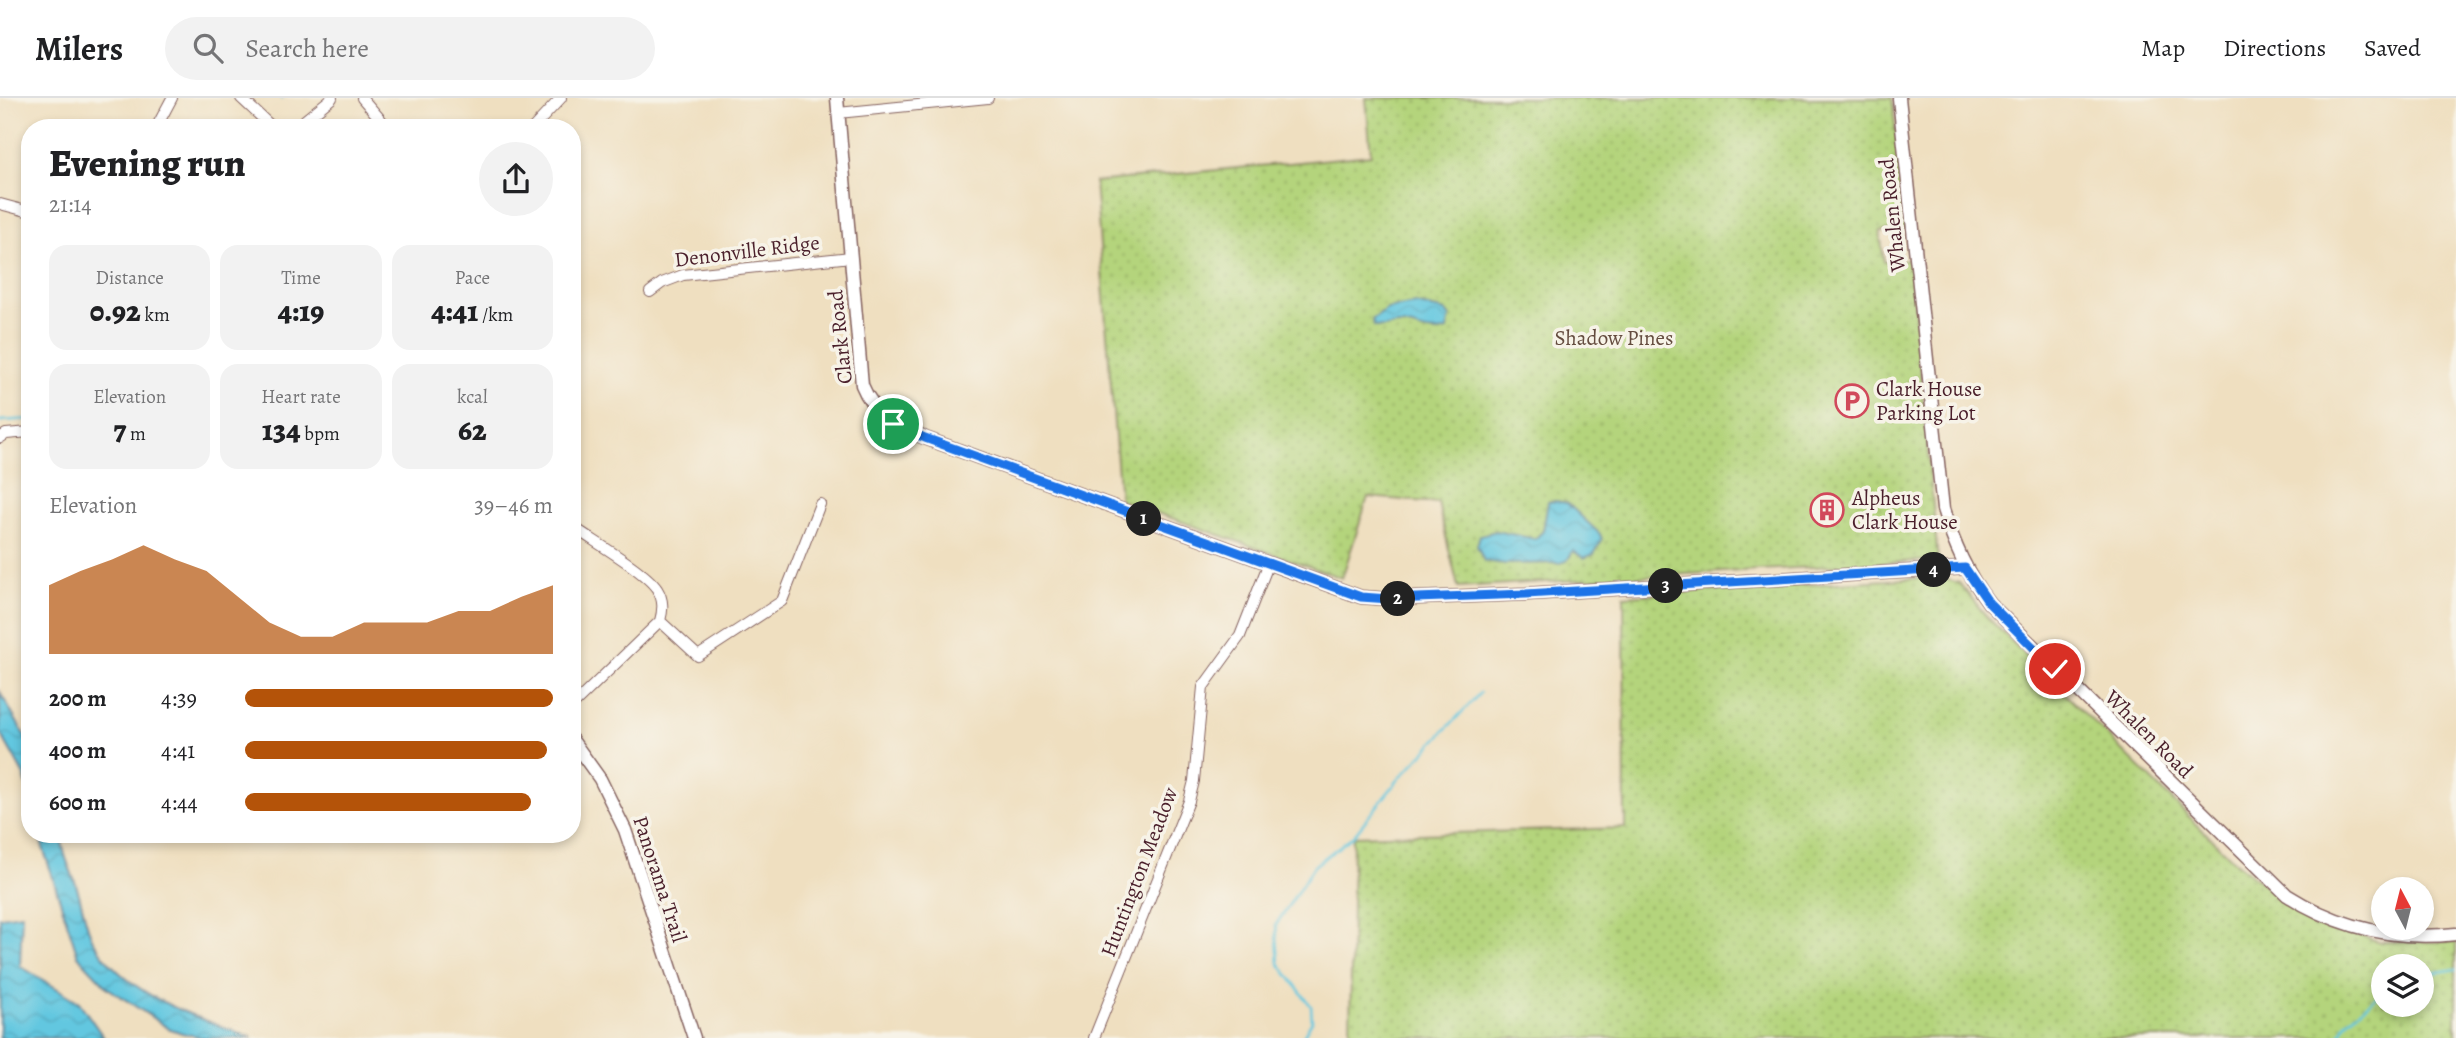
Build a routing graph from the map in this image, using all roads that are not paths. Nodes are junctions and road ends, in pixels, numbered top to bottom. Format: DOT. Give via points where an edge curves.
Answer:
graph roads {
  1 [pos="172,98"];
  2 [pos="241,98"];
  3 [pos="332,98"];
  4 [pos="362,98"];
  5 [pos="561,98"];
  6 [pos="837,98"];
  7 [pos="988,98"];
  8 [pos="1899,98"];
  9 [pos="838,113"];
  10 [pos="161,119"];
  11 [pos="263,119"];
  12 [pos="306,119"];
  13 [pos="380,119"];
  14 [pos="541,119"];
  15 [pos="0,204"];
  16 [pos="21,210"];
  17 [pos="852,257"];
  18 [pos="650,292"];
  19 [pos="21,433"];
  20 [pos="0,438"];
  21 [pos="820,504"];
  22 [pos="581,533"];
  23 [pos="1268,565"];
  24 [pos="1965,568"];
  25 [pos="660,621"];
  26 [pos="581,697"];
  27 [pos="581,754"];
  28 [pos="2456,934"];
  29 [pos="694,1038"];
  30 [pos="1094,1038"];
  1 -- 10 [label="street"];
  2 -- 11 [label="street"];
  3 -- 12 [label="street"];
  4 -- 13 [label="street"];
  5 -- 14 [label="street"];
  6 -- 9 [label="street, Clark Road"];
  7 -- 9 [label="street"];
  8 -- 24 [label="street, Whalen Road" via="1941,493"];
  9 -- 17 [label="street, Clark Road"];
  15 -- 16 [label="street"];
  17 -- 18 [label="street, Denonville Ridge" via="683,275"];
  17 -- 23 [label="street, Clark Road" via="862,385 882,416 925,438"];
  19 -- 20 [label="street"];
  21 -- 25 [label="street" via="794,577 777,606 698,656"];
  22 -- 25 [label="street" via="656,588 662,602"];
  23 -- 24 [label="street, Clark Road" via="1348,594 1389,599"];
  23 -- 30 [label="street, Huntington Meadow" via="1240,636 1203,687 1189,801"];
  24 -- 28 [label="street, Whalen Road" via="1989,603 2287,895 2358,929 2418,937"];
  25 -- 26 [label="street"];
  27 -- 29 [label="street, Panorama Trail" via="615,806"];
}
